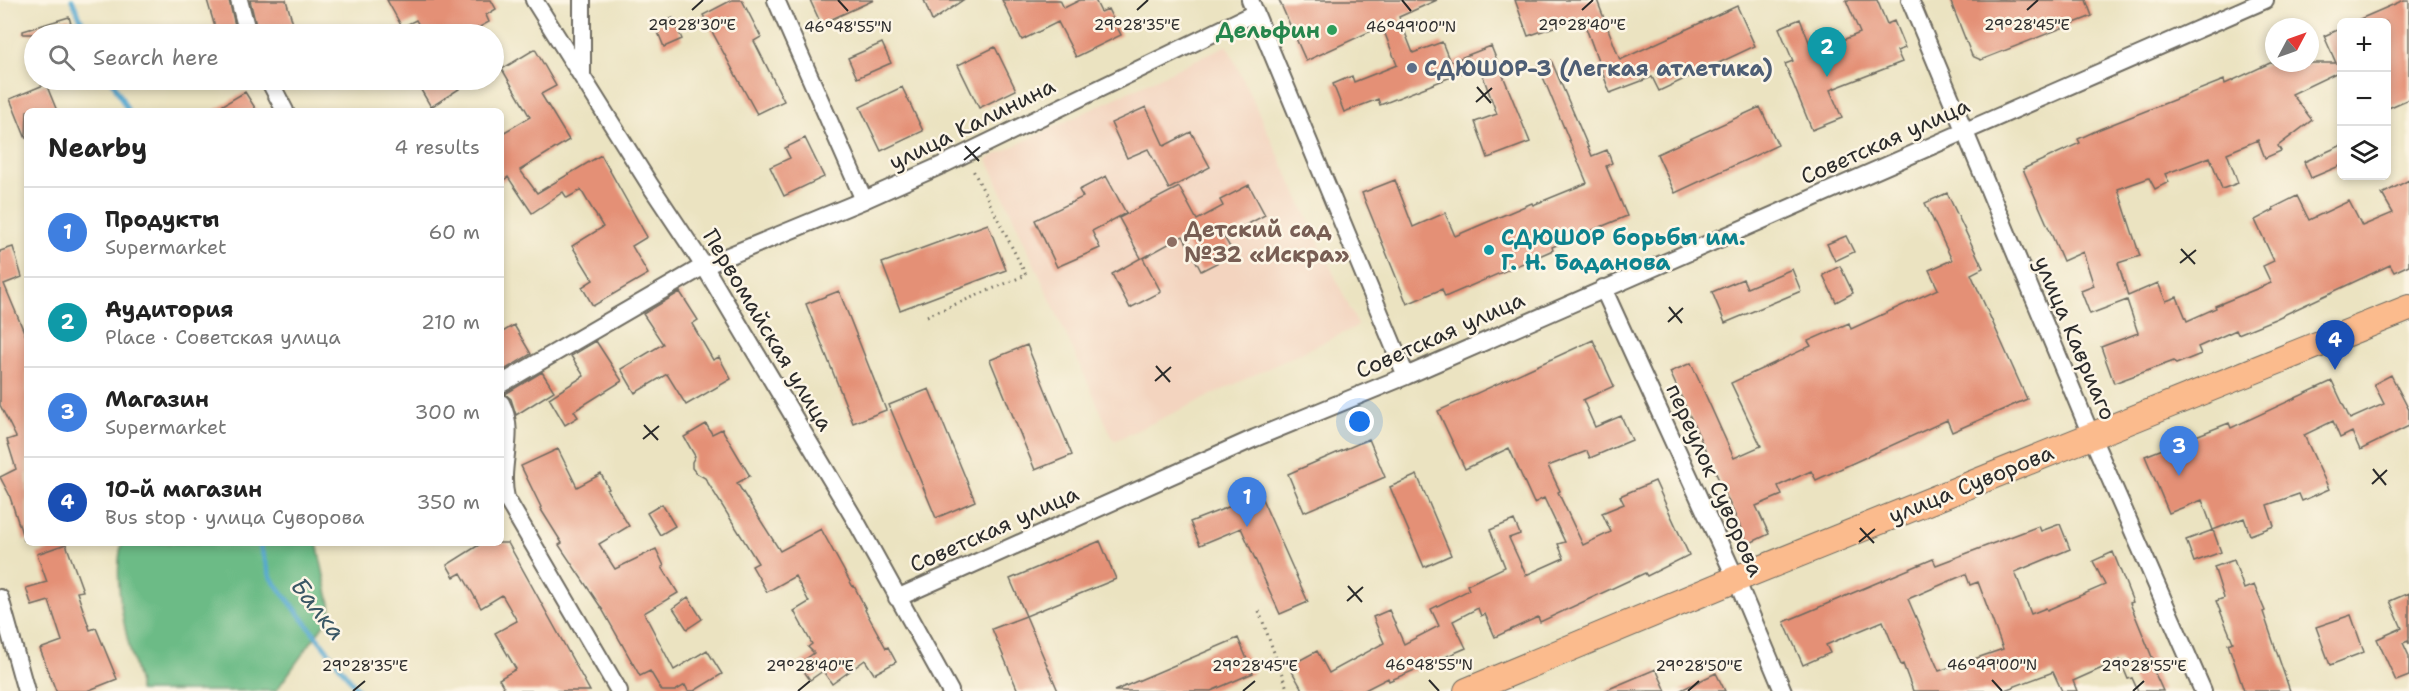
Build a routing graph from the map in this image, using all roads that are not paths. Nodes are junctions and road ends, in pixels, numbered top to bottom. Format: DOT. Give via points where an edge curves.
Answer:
graph roads {
  1 [pos="239,0"];
  2 [pos="534,0"];
  3 [pos="582,0"];
  4 [pos="777,0"];
  5 [pos="1910,0"];
  6 [pos="2265,0"];
  7 [pos="1253,6"];
  8 [pos="245,24"];
  9 [pos="582,77"];
  10 [pos="274,90"];
  11 [pos="283,108"];
  12 [pos="1964,131"];
  13 [pos="864,200"];
  14 [pos="704,266"];
  15 [pos="1603,288"];
  16 [pos="2409,308"];
  17 [pos="1406,376"];
  18 [pos="504,382"];
  19 [pos="504,409"];
  20 [pos="2091,435"];
  21 [pos="504,467"];
  22 [pos="504,490"];
  23 [pos="1736,579"];
  24 [pos="0,598"];
  25 [pos="897,598"];
  26 [pos="26,691"];
  27 [pos="619,691"];
  28 [pos="950,691"];
  29 [pos="1467,691"];
  30 [pos="1783,691"];
  31 [pos="2203,691"];
  1 -- 8 [label="street"];
  2 -- 9 [label="street, Первомайская улица"];
  3 -- 9 [label="street"];
  4 -- 13 [label="street"];
  5 -- 12 [label="street, улица Кавриаго"];
  6 -- 12 [label="street, Советская улица"];
  7 -- 13 [label="street, улица Калинина" via="965,154"];
  7 -- 17 [label="street"];
  9 -- 14 [label="street, Первомайская улица"];
  10 -- 11 [label="street"];
  12 -- 15 [label="street, Советская улица"];
  12 -- 20 [label="street, улица Кавриаго"];
  13 -- 14 [label="street, улица Калинина"];
  14 -- 18 [label="street, улица Калинина"];
  14 -- 25 [label="street, Первомайская улица" via="857,523"];
  15 -- 17 [label="street, Советская улица"];
  15 -- 23 [label="street, переулок Суворова"];
  16 -- 20 [label="main road, улица Суворова"];
  17 -- 25 [label="street, Советская улица" via="1255,438"];
  19 -- 21 [label="street" via="509,428"];
  20 -- 23 [label="main road, улица Суворова"];
  20 -- 31 [label="street, улица Кавриаго"];
  22 -- 27 [label="street"];
  23 -- 29 [label="main road, улица Суворова"];
  23 -- 30 [label="street, переулок Суворова"];
  24 -- 26 [label="street"];
  25 -- 28 [label="street, Первомайская улица"];
}
